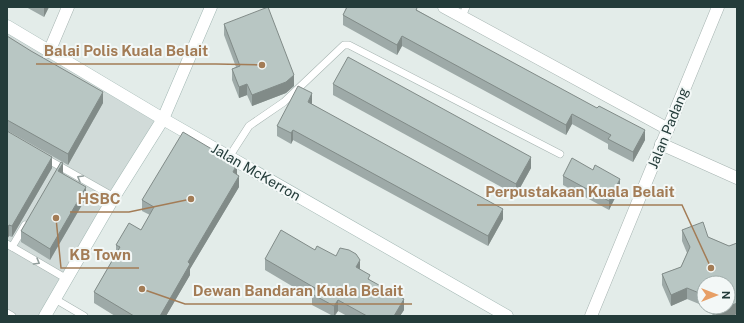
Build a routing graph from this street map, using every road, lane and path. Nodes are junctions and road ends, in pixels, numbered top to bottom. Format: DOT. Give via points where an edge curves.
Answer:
graph roads {
  1 [pos="68,7"];
  2 [pos="211,7"];
  3 [pos="444,7"];
  4 [pos="718,7"];
  5 [pos="464,12"];
  6 [pos="7,26"];
  7 [pos="49,52"];
  8 [pos="163,119"];
  9 [pos="668,129"];
  10 [pos="661,144"];
  11 [pos="560,154"];
  12 [pos="40,155"];
  13 [pos="229,157"];
  14 [pos="60,166"];
  15 [pos="56,172"];
  16 [pos="737,178"];
  17 [pos="114,197"];
  18 [pos="28,220"];
  19 [pos="10,246"];
  20 [pos="66,279"];
  21 [pos="54,299"];
  22 [pos="7,313"];
  23 [pos="12,316"];
  24 [pos="45,316"];
  25 [pos="84,316"];
  26 [pos="507,316"];
  27 [pos="591,316"];
  1 -- 7 [label="street"];
  2 -- 8 [label="street"];
  3 -- 5 [label="street"];
  4 -- 9 [label="street, Jalan Padang"];
  5 -- 9 [label="street"];
  6 -- 7 [label="street, Jalan McKerron"];
  7 -- 8 [label="street, Jalan McKerron"];
  8 -- 13 [label="street, Jalan McKerron"];
  8 -- 17 [label="street"];
  9 -- 10 [label="street, Jalan Padang"];
  10 -- 16 [label="street"];
  10 -- 27 [label="street, Jalan Padang"];
  11 -- 13 [label="lane" via="346,44 284,102 249,126"];
  12 -- 14 [label="lane"];
  13 -- 26 [label="street, Jalan McKerron"];
  14 -- 15 [label="lane"];
  17 -- 14 [label="lane, one-way"];
  17 -- 20 [label="street"];
  18 -- 19 [label="lane"];
  19 -- 20 [label="lane, one-way"];
  20 -- 21 [label="street"];
  21 -- 24 [label="street"];
  21 -- 25 [label="lane"];
  22 -- 23 [label="lane"];
}
